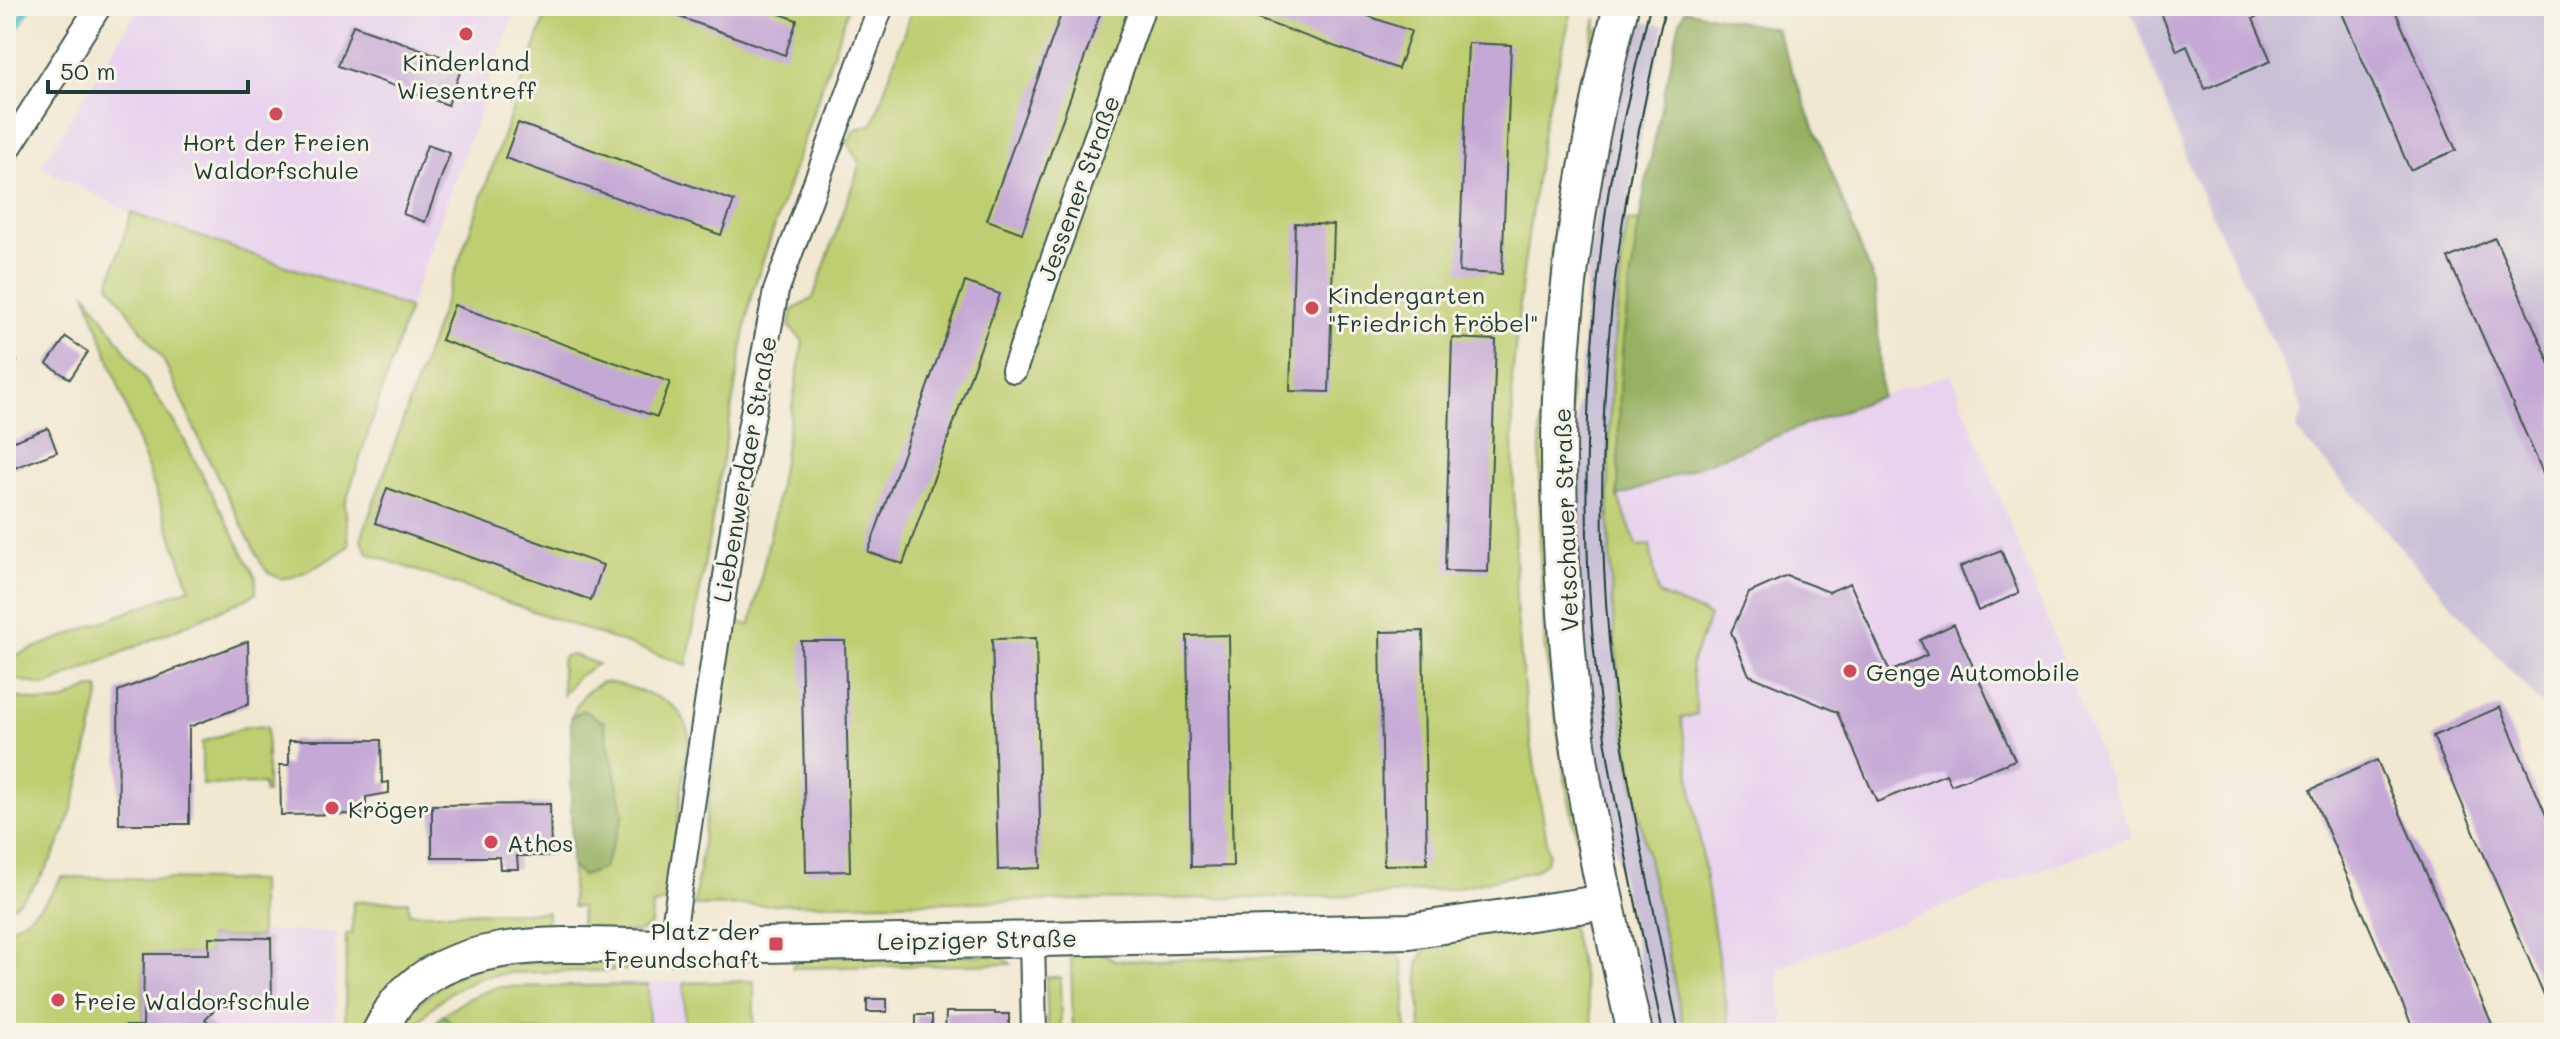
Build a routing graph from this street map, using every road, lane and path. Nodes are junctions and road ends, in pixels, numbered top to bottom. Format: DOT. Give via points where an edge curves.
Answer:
graph roads {
  1 [pos="99,6"];
  2 [pos="881,6"];
  3 [pos="1143,6"];
  4 [pos="1621,6"];
  5 [pos="6,152"];
  6 [pos="1014,370"];
  7 [pos="1606,902"];
  8 [pos="1032,938"];
  9 [pos="671,947"];
  10 [pos="379,1033"];
  11 [pos="1034,1033"];
  12 [pos="1635,1033"];
  1 -- 5 [label="street"];
  2 -- 9 [label="street, Liebenwerdaer Straße" via="776,291 740,482"];
  3 -- 6 [label="street, Jessener Straße"];
  4 -- 7 [label="street, Vetschauer Straße" via="1580,196 1562,348 1560,427 1572,697"];
  7 -- 8 [label="street, Leipziger Straße" via="1409,931"];
  7 -- 12 [label="street, Vetschauer Straße"];
  8 -- 9 [label="street, Leipziger Straße"];
  8 -- 11 [label="street"];
  9 -- 10 [label="street, Leipziger Straße" via="499,950 455,961 429,974 397,1002"];
}
